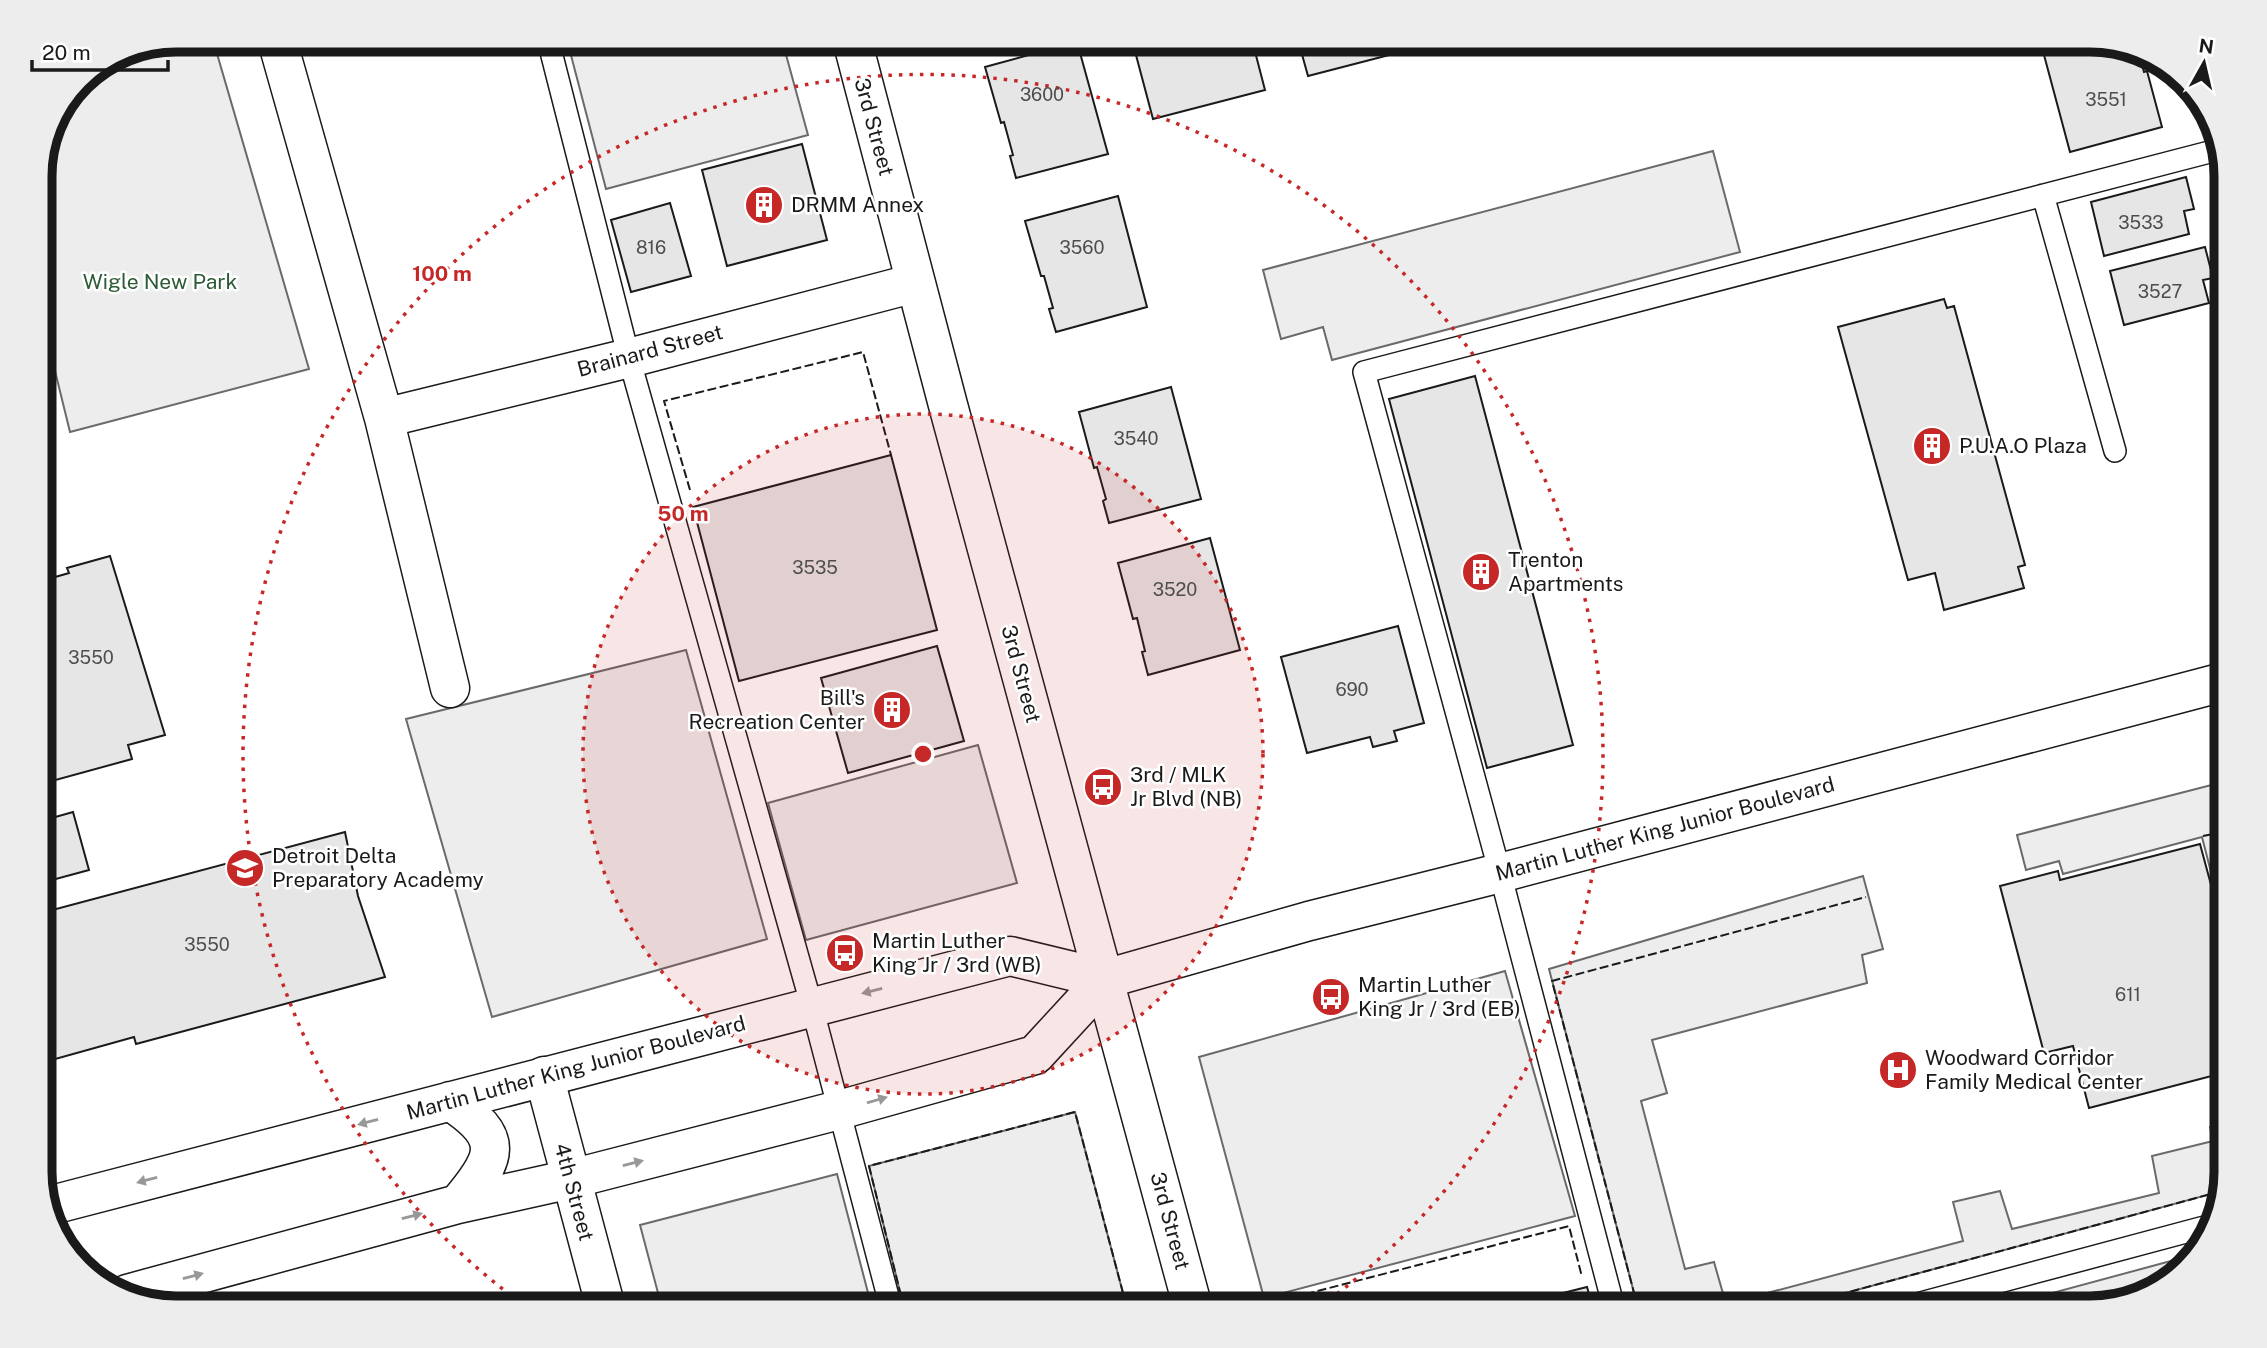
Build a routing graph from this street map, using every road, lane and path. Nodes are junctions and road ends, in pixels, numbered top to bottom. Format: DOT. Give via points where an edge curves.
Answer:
graph roads {
  1 [pos="280,52"];
  2 [pos="551,52"];
  3 [pos="855,52"];
  4 [pos="2212,151"];
  5 [pos="2043,195"];
  6 [pos="915,283"];
  7 [pos="629,358"];
  8 [pos="384,418"];
  9 [pos="2115,451"];
  10 [pos="2214,684"];
  11 [pos="450,688"];
  12 [pos="1500,873"];
  13 [pos="1105,979"];
  14 [pos="812,1007"];
  15 [pos="544,1076"];
  16 [pos="450,1101"];
  17 [pos="839,1111"];
  18 [pos="571,1179"];
  19 [pos="57,1204"];
  20 [pos="458,1204"];
  21 [pos="2200,1228"];
  22 [pos="146,1291"];
  23 [pos="603,1296"];
  24 [pos="888,1296"];
  25 [pos="1190,1296"];
  26 [pos="1611,1296"];
  27 [pos="1947,1296"];
  1 -- 8 [label="main road"];
  2 -- 7 [label="lane"];
  3 -- 6 [label="main road, 3rd Street"];
  4 -- 5 [label="lane"];
  5 -- 9 [label="lane"];
  5 -- 12 [label="lane" via="1364,372"];
  6 -- 7 [label="main road, Brainard Street"];
  6 -- 13 [label="main road, 3rd Street"];
  7 -- 8 [label="main road, Brainard Street"];
  7 -- 14 [label="lane"];
  8 -- 11 [label="main road"];
  10 -- 12 [label="main road, Martin Luther King Junior Boulevard"];
  12 -- 13 [label="main road, Martin Luther King Junior Boulevard"];
  12 -- 26 [label="lane"];
  13 -- 14 [label="main road, Martin Luther King Junior Boulevard, one-way" via="1010,956"];
  17 -- 13 [label="main road, one-way" via="1035,1055"];
  13 -- 25 [label="main road, 3rd Street"];
  14 -- 15 [label="main road, Martin Luther King Junior Boulevard"];
  14 -- 17 [label="lane"];
  15 -- 16 [label="main road, Martin Luther King Junior Boulevard"];
  15 -- 18 [label="main road, 4th Street"];
  16 -- 19 [label="main road, Martin Luther King Junior Boulevard, one-way"];
  16 -- 20 [label="main road" via="475,1117 490,1140 490,1156 477,1182"];
  18 -- 17 [label="main road, one-way"];
  17 -- 24 [label="lane"];
  18 -- 20 [label="main road"];
  18 -- 23 [label="main road, 4th Street"];
  22 -- 20 [label="main road, one-way"];
  21 -- 27 [label="lane"];
}
